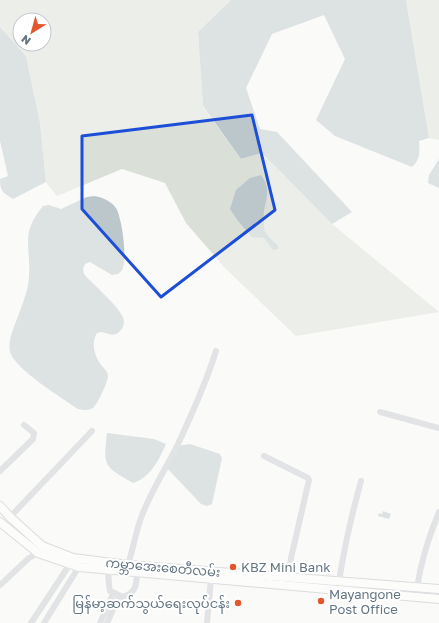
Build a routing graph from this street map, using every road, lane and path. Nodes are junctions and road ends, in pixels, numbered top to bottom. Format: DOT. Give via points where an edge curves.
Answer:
graph roads {
  1 [pos="216,351"];
  2 [pos="380,412"];
  3 [pos="24,425"];
  4 [pos="439,428"];
  5 [pos="92,432"];
  6 [pos="264,456"];
  7 [pos="0,471"];
  8 [pos="361,481"];
  9 [pos="0,506"];
  10 [pos="439,512"];
  11 [pos="10,517"];
  12 [pos="0,522"];
  13 [pos="38,553"];
  14 [pos="71,561"];
  15 [pos="81,563"];
  16 [pos="128,565"];
  17 [pos="138,569"];
  18 [pos="108,570"];
  19 [pos="208,576"];
  20 [pos="293,581"];
  21 [pos="339,582"];
  22 [pos="370,584"];
  23 [pos="0,586"];
  24 [pos="438,586"];
  25 [pos="417,588"];
  26 [pos="370,593"];
  27 [pos="116,595"];
  28 [pos="439,599"];
  29 [pos="31,623"];
  30 [pos="44,623"];
  31 [pos="100,623"];
  32 [pos="107,623"];
  33 [pos="207,623"];
  1 -- 16 [label="street" via="208,377 178,444 141,517"];
  2 -- 4 [label="street"];
  3 -- 7 [label="street" via="34,434 33,439"];
  5 -- 11 [label="street"];
  6 -- 20 [label="street" via="309,480 291,558"];
  8 -- 21 [label="street" via="342,556"];
  9 -- 11 [label="main road, ကမ္ဘာအေးစေတီလမ်း"];
  10 -- 25 [label="street" via="420,570"];
  11 -- 14 [label="main road, ကမ္ဘာအေးစေတီလမ်း" via="42,546"];
  12 -- 13 [label="main road, ကမ္ဘာအေးစေတီလမ်း"];
  13 -- 14 [label="main road, ကမ္ဘာအေးစေတီလမ်း"];
  13 -- 23 [label="street" via="29,558"];
  14 -- 15 [label="main road, ကမ္ဘာအေးစေတီလမ်း"];
  14 -- 29 [label="street"];
  15 -- 16 [label="main road, ကမ္ဘာအေးစေတီလမ်း"];
  15 -- 18 [label="main road, ကမ္ဘာအေးစေတီလမ်း"];
  15 -- 30 [label="street"];
  16 -- 17 [label="main road, ကမ္ဘာအေးစေတီလမ်း"];
  17 -- 18 [label="main road, ကမ္ဘာအေးစေတီလမ်း"];
  17 -- 19 [label="main road, ကမ္ဘာအေးစေတီလမ်း"];
  17 -- 27 [label="street" via="135,586 130,595"];
  18 -- 27 [label="street" via="108,585 110,591"];
  19 -- 20 [label="main road, ကမ္ဘာအေးစေတီလမ်း"];
  19 -- 33 [label="street"];
  20 -- 21 [label="main road, ကမ္ဘာအေးစေတီလမ်း"];
  20 -- 26 [label="main road, ကမ္ဘာအေးစေတီလမ်း"];
  21 -- 22 [label="main road, ကမ္ဘာအေးစေတီလမ်း"];
  22 -- 25 [label="main road, ကမ္ဘာအေးစေတီလမ်း"];
  22 -- 26 [label="main road"];
  24 -- 25 [label="main road, ကမ္ဘာအေးစေတီလမ်း"];
  26 -- 28 [label="main road, ကမ္ဘာအေးစေတီလမ်း"];
  27 -- 31 [label="street"];
  27 -- 32 [label="street"];
}
